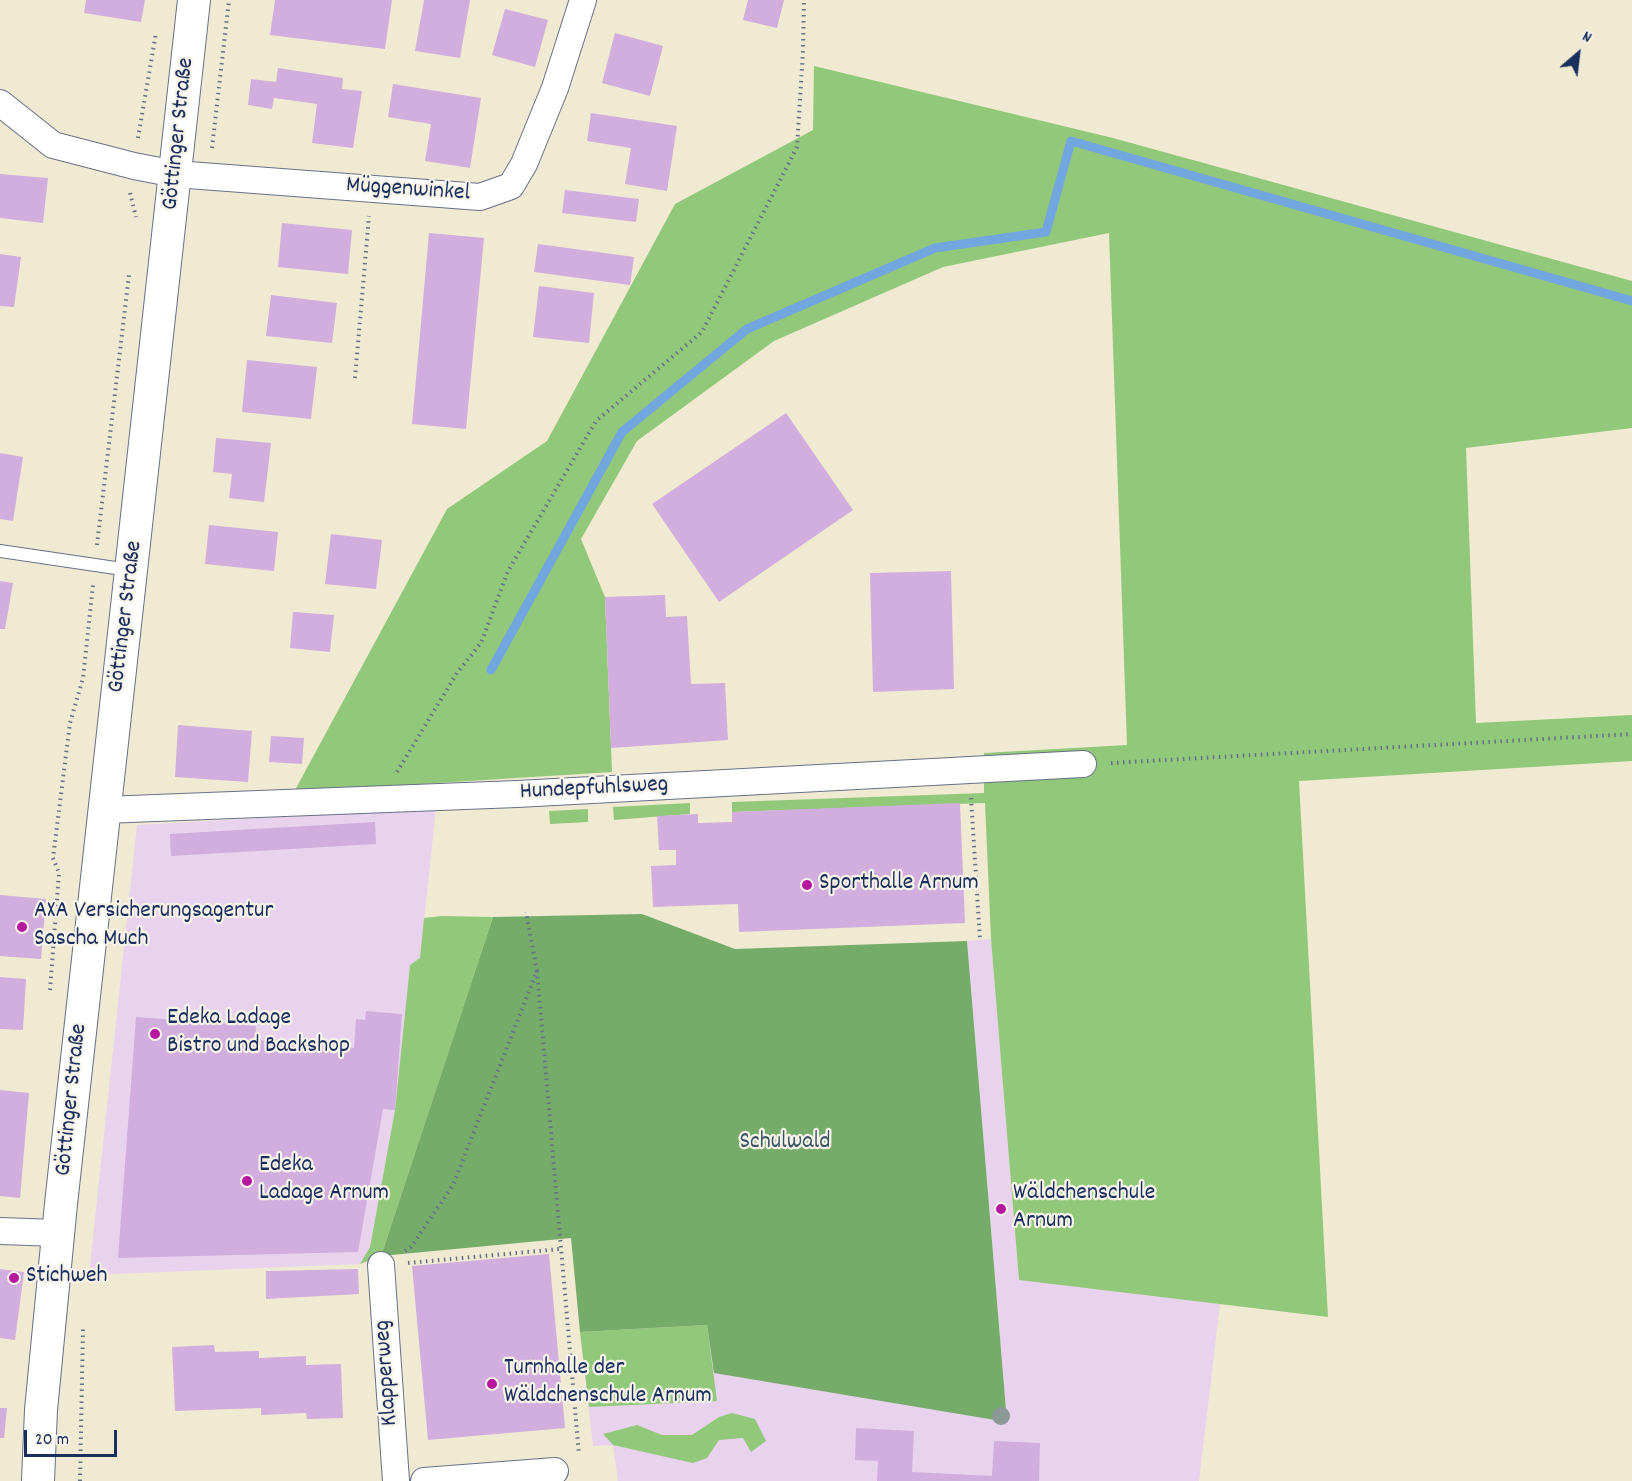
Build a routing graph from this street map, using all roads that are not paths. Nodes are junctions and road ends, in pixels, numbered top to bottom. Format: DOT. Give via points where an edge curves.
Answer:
graph roads {
  1 [pos="195,0"];
  2 [pos="583,0"];
  3 [pos="2,109"];
  4 [pos="176,174"];
  5 [pos="0,551"];
  6 [pos="133,570"];
  7 [pos="1083,764"];
  8 [pos="104,810"];
  9 [pos="0,1231"];
  10 [pos="58,1233"];
  11 [pos="381,1265"];
  12 [pos="555,1471"];
  13 [pos="38,1481"];
  14 [pos="396,1481"];
  15 [pos="424,1481"];
  1 -- 4 [label="street, Göttinger Straße"];
  2 -- 4 [label="street, Müggenwinkel" via="555,88 511,186 480,196"];
  3 -- 4 [label="street, Müggenwinkel" via="53,145"];
  4 -- 6 [label="street, Göttinger Straße"];
  5 -- 6 [label="lane"];
  6 -- 8 [label="street, Göttinger Straße"];
  7 -- 8 [label="street, Hundepfuhlsweg"];
  8 -- 10 [label="street, Göttinger Straße"];
  9 -- 10 [label="street"];
  10 -- 13 [label="street, Göttinger Straße"];
  11 -- 14 [label="street, Klapperweg"];
  12 -- 15 [label="street"];
}
